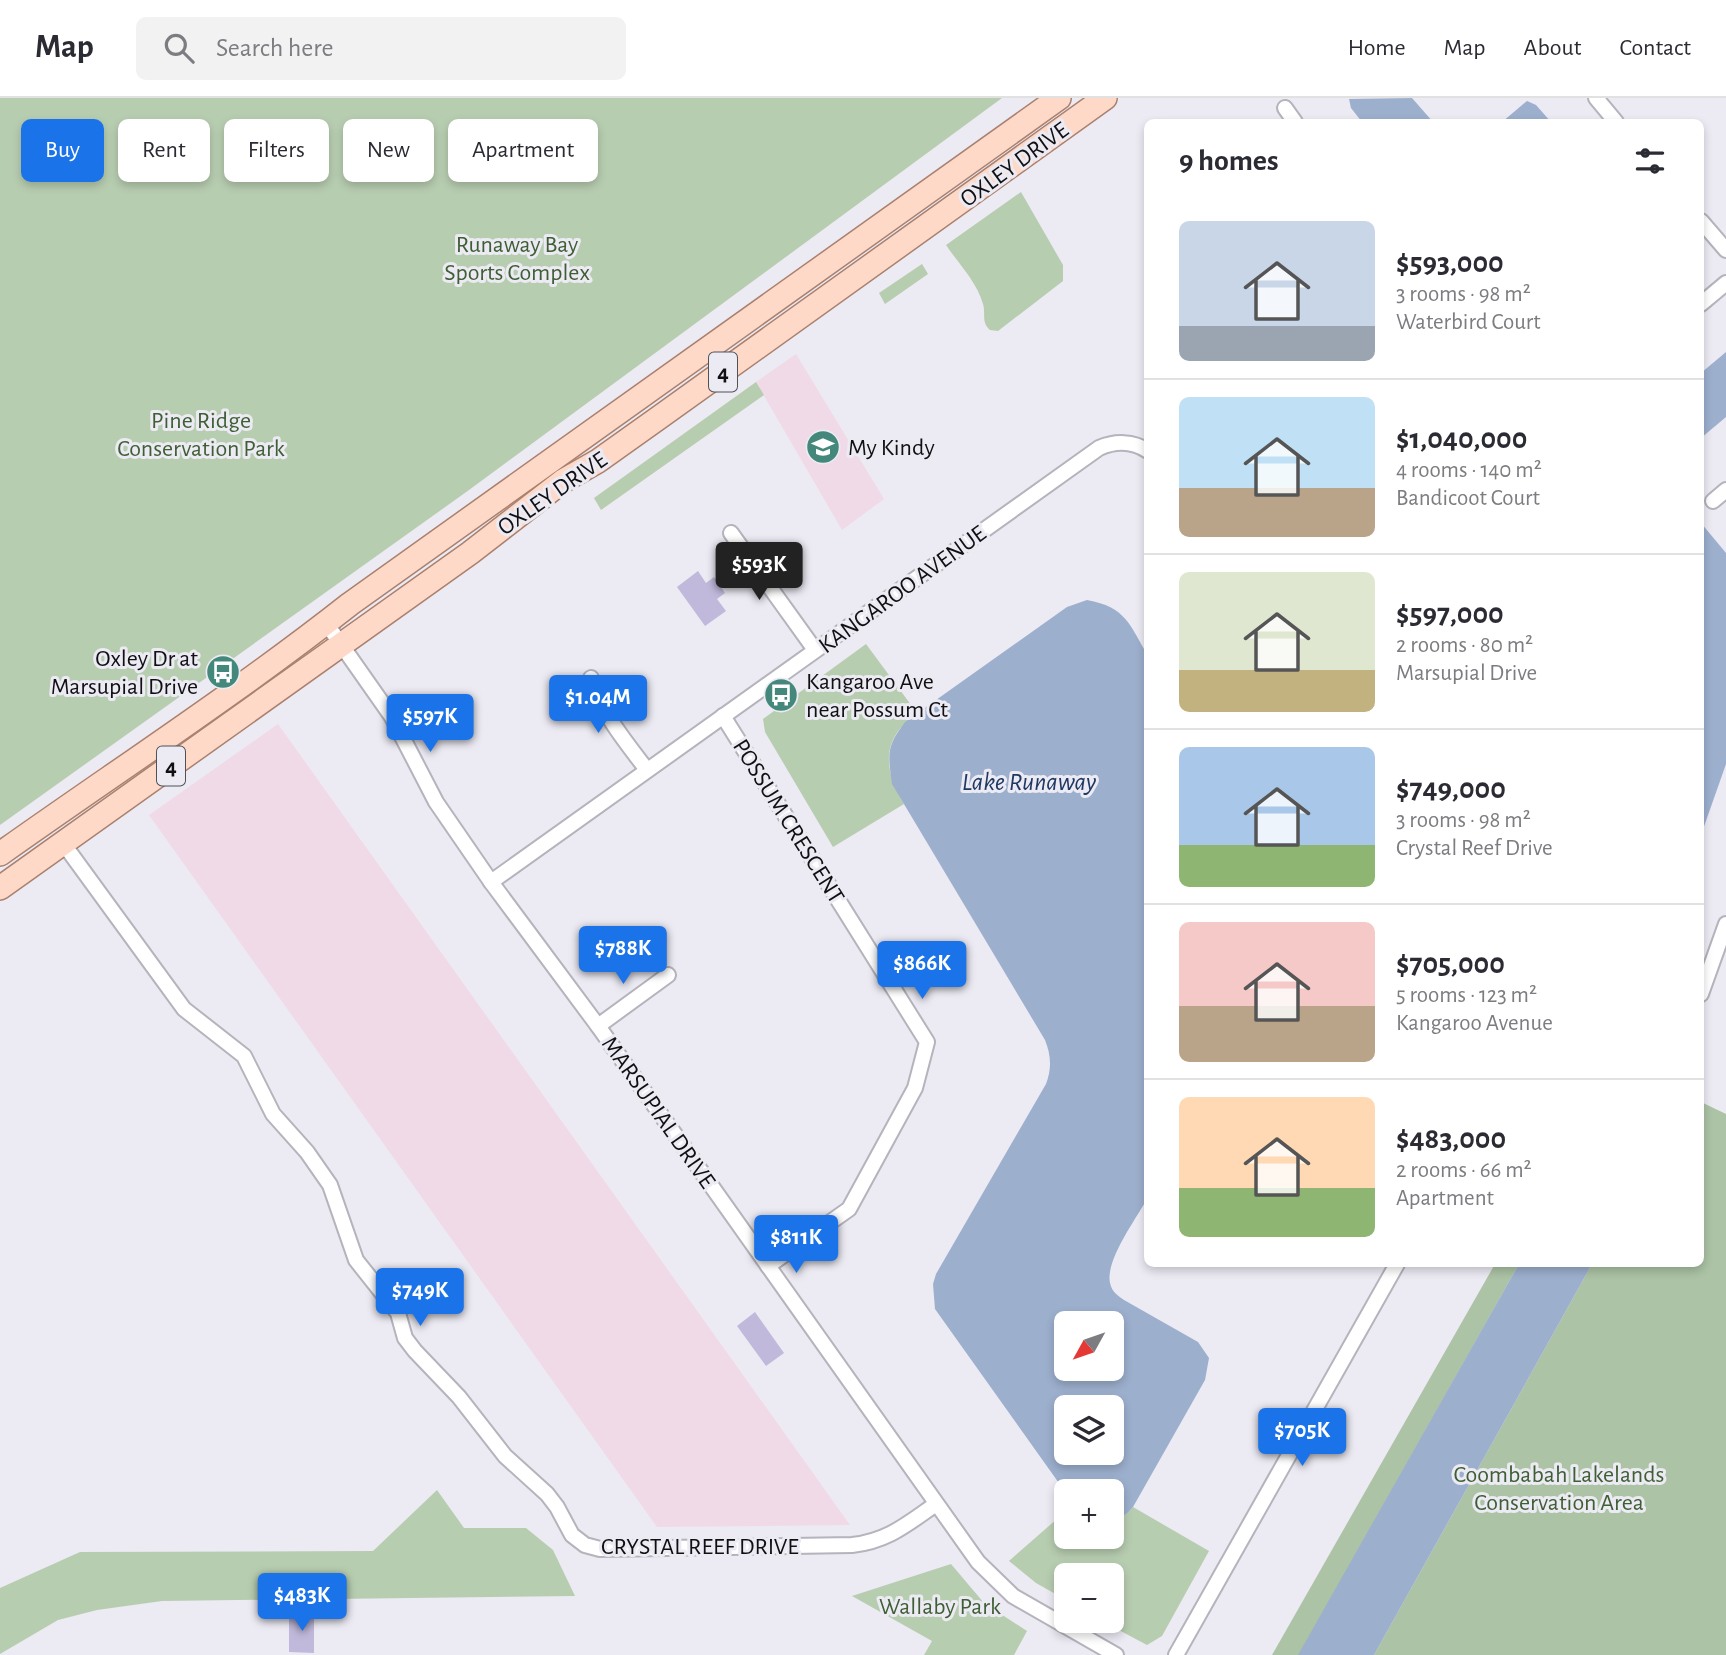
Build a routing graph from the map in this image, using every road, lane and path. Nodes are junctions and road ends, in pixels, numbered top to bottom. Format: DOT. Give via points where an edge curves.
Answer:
graph roads {
  1 [pos="1059,98"];
  2 [pos="1105,98"];
  3 [pos="1596,98"];
  4 [pos="1285,108"];
  5 [pos="1293,119"];
  6 [pos="1614,119"];
  7 [pos="1704,224"];
  8 [pos="1726,250"];
  9 [pos="1726,283"];
  10 [pos="1704,301"];
  11 [pos="1144,449"];
  12 [pos="1726,490"];
  13 [pos="1713,501"];
  14 [pos="731,533"];
  15 [pos="326,623"];
  16 [pos="342,645"];
  17 [pos="816,650"];
  18 [pos="591,678"];
  19 [pos="723,716"];
  20 [pos="647,771"];
  21 [pos="63,844"];
  22 [pos="0,854"];
  23 [pos="491,882"];
  24 [pos="0,888"];
  25 [pos="1726,924"];
  26 [pos="668,975"];
  27 [pos="1704,986"];
  28 [pos="598,1026"];
  29 [pos="768,1266"];
  30 [pos="1395,1267"];
  31 [pos="936,1504"];
  32 [pos="1116,1655"];
  33 [pos="1176,1655"];
  1 -- 15 [label="main road, OXLEY DRIVE / 4"];
  2 -- 16 [label="main road, OXLEY DRIVE / 4" via="628,440 564,481"];
  3 -- 6 [label="street"];
  4 -- 5 [label="street"];
  7 -- 8 [label="street"];
  9 -- 10 [label="street"];
  11 -- 17 [label="street, KANGAROO AVENUE" via="1120,443 1099,448"];
  12 -- 13 [label="street"];
  14 -- 17 [label="street"];
  15 -- 16 [label="street, MARSUPIAL DRIVE"];
  15 -- 22 [label="main road, OXLEY DRIVE / 4"];
  16 -- 21 [label="main road, OXLEY DRIVE / 4"];
  16 -- 23 [label="street, MARSUPIAL DRIVE" via="392,717 436,802"];
  17 -- 19 [label="street, KANGAROO AVENUE"];
  18 -- 20 [label="street" via="607,717"];
  19 -- 20 [label="street, KANGAROO AVENUE"];
  19 -- 29 [label="street, POSSUM CRESCENT" via="927,1042 915,1088 849,1209"];
  20 -- 23 [label="street, KANGAROO AVENUE"];
  21 -- 24 [label="main road, OXLEY DRIVE / 4"];
  21 -- 31 [label="street, CRYSTAL REEF DRIVE" via="184,1009 244,1056 273,1114 330,1185 356,1260 398,1313 410,1345 459,1397 505,1457 547,1494 572,1535 585,1545 600,1549 862,1544 888,1537"];
  23 -- 28 [label="street, MARSUPIAL DRIVE"];
  25 -- 27 [label="street"];
  26 -- 28 [label="street"];
  28 -- 29 [label="street, MARSUPIAL DRIVE"];
  29 -- 31 [label="street, MARSUPIAL DRIVE"];
  30 -- 33 [label="street"];
  31 -- 32 [label="street, MARSUPIAL DRIVE" via="1000,1586"];
}
